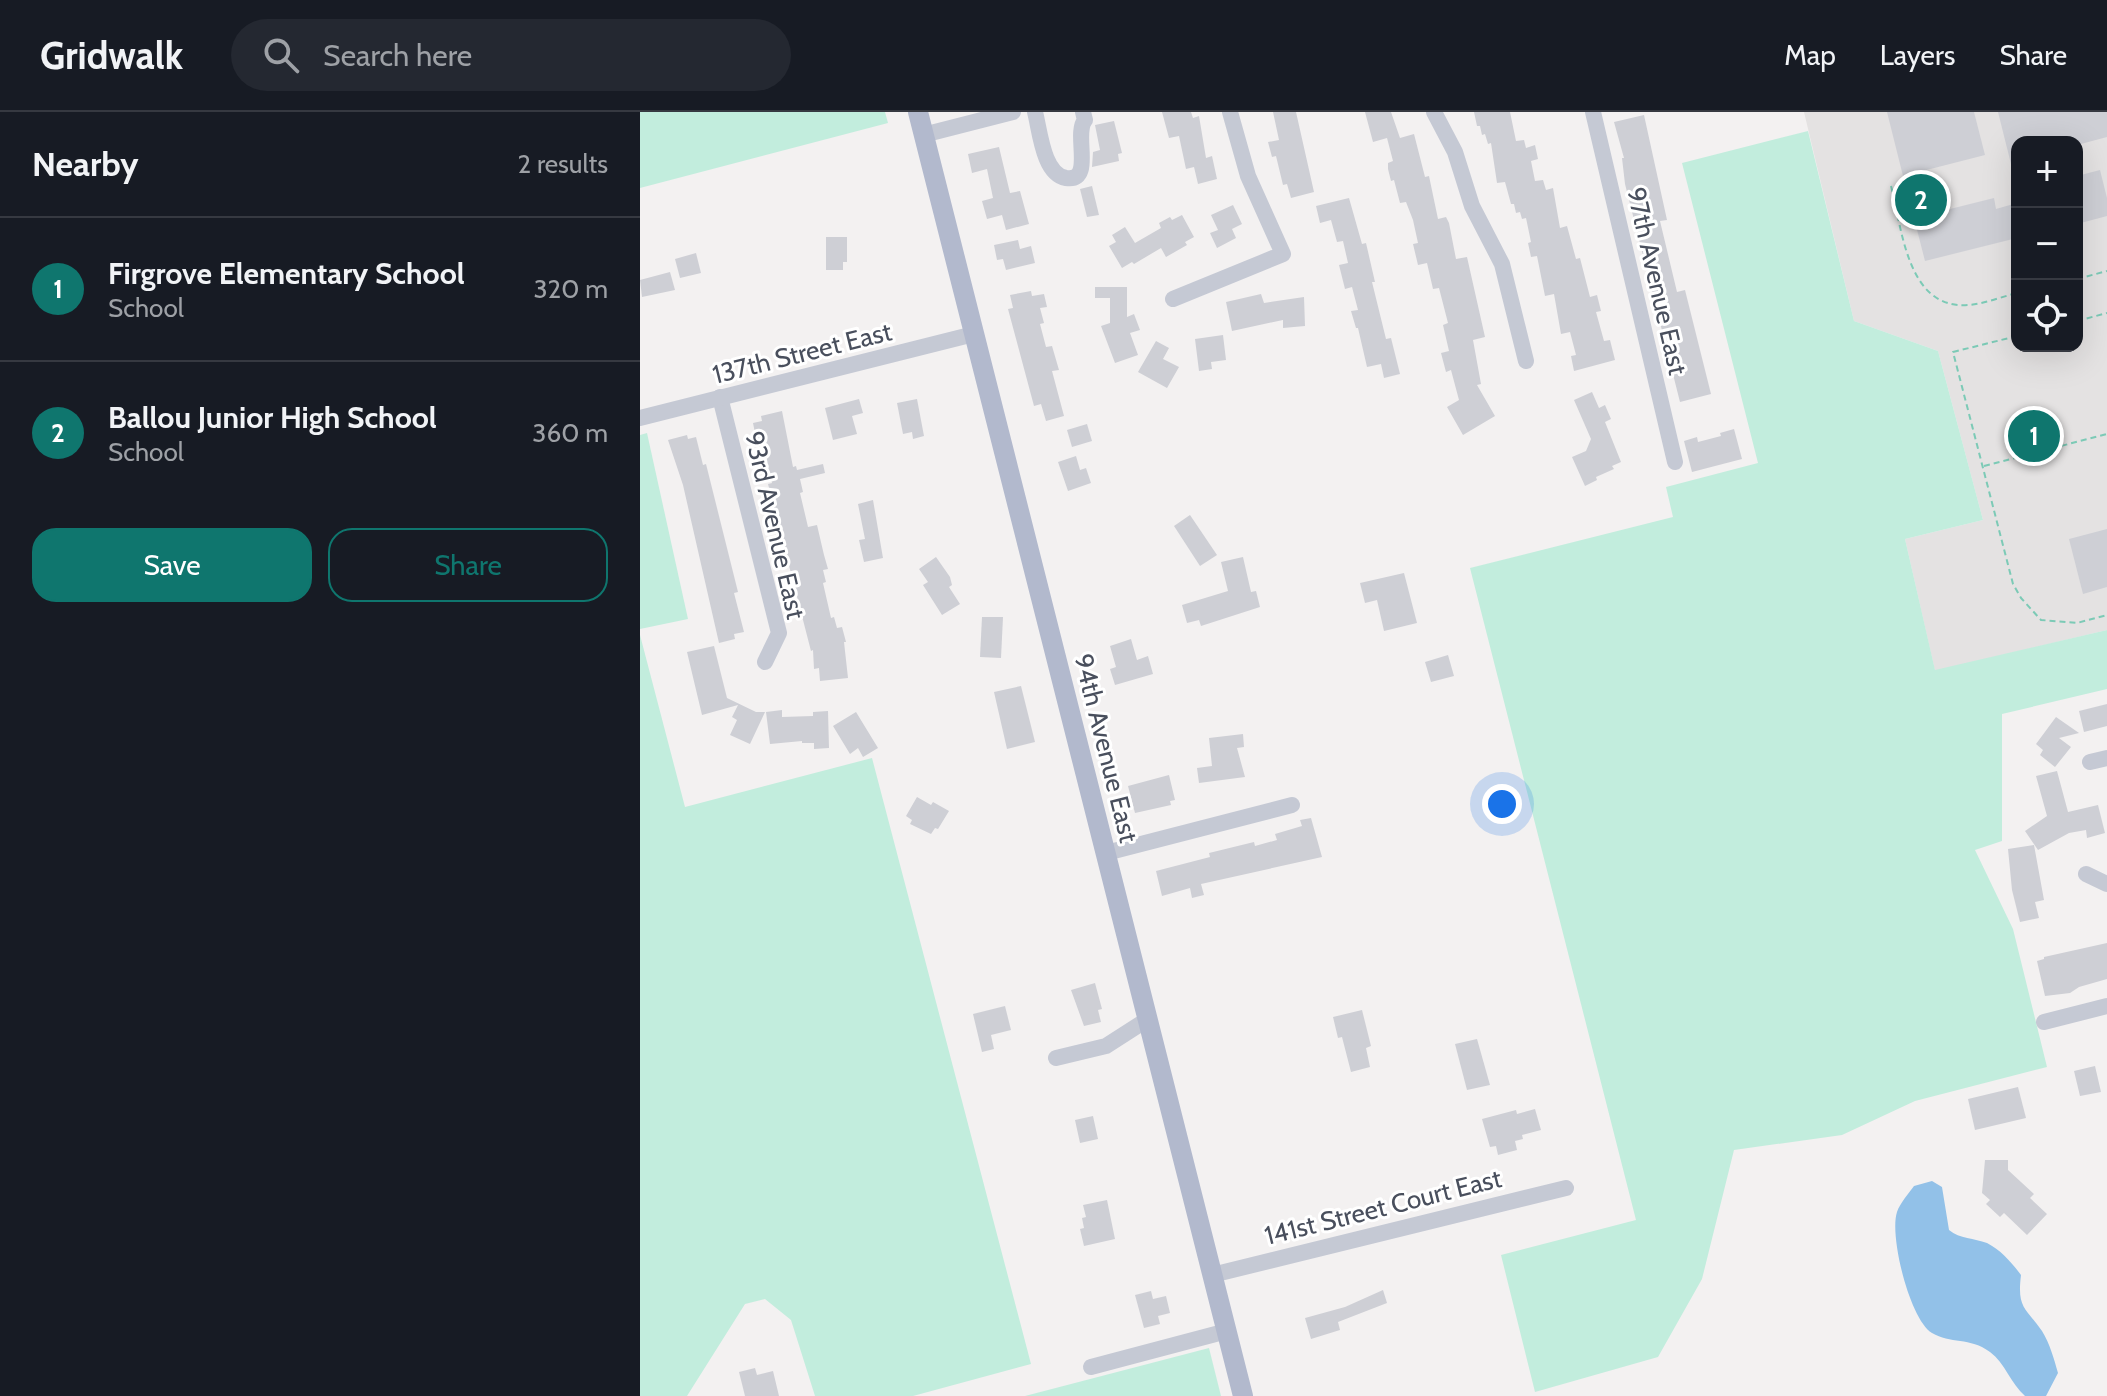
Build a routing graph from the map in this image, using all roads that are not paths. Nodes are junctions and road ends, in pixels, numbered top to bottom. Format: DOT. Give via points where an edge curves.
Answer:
graph roads {
  1 [pos="918,112"];
  2 [pos="1013,112"];
  3 [pos="1035,112"];
  4 [pos="1083,112"];
  5 [pos="1230,112"];
  6 [pos="1434,112"];
  7 [pos="1593,112"];
  8 [pos="923,135"];
  9 [pos="1173,299"];
  10 [pos="974,334"];
  11 [pos="1526,361"];
  12 [pos="720,397"];
  13 [pos="640,418"];
  14 [pos="1675,462"];
  15 [pos="765,662"];
  16 [pos="1292,805"];
  17 [pos="1106,853"];
  18 [pos="2086,874"];
  19 [pos="2107,884"];
  20 [pos="2107,1006"];
  21 [pos="1148,1019"];
  22 [pos="2044,1022"];
  23 [pos="1056,1058"];
  24 [pos="1566,1188"];
  25 [pos="1212,1275"];
  26 [pos="1227,1331"];
  27 [pos="1091,1367"];
  28 [pos="1243,1396"];
  1 -- 8 [label="main road, 94th Avenue East"];
  2 -- 8 [label="street"];
  3 -- 4 [label="street" via="1051,168 1063,178 1073,178 1083,166"];
  5 -- 9 [label="street" via="1248,176 1283,254"];
  6 -- 11 [label="street" via="1502,264"];
  7 -- 14 [label="street, 97th Avenue East"];
  8 -- 10 [label="main road, 94th Avenue East"];
  10 -- 12 [label="street, 137th Street East"];
  10 -- 17 [label="main road, 94th Avenue East"];
  12 -- 13 [label="street, 137th Street East"];
  12 -- 15 [label="street, 93rd Avenue East" via="779,633"];
  16 -- 17 [label="street"];
  17 -- 21 [label="main road, 94th Avenue East"];
  18 -- 19 [label="street"];
  20 -- 22 [label="street"];
  21 -- 23 [label="street" via="1106,1046"];
  21 -- 25 [label="main road, 94th Avenue East"];
  24 -- 25 [label="street, 141st Street Court East"];
  25 -- 26 [label="main road, 94th Avenue East"];
  26 -- 27 [label="street"];
  26 -- 28 [label="main road, 94th Avenue East"];
}
